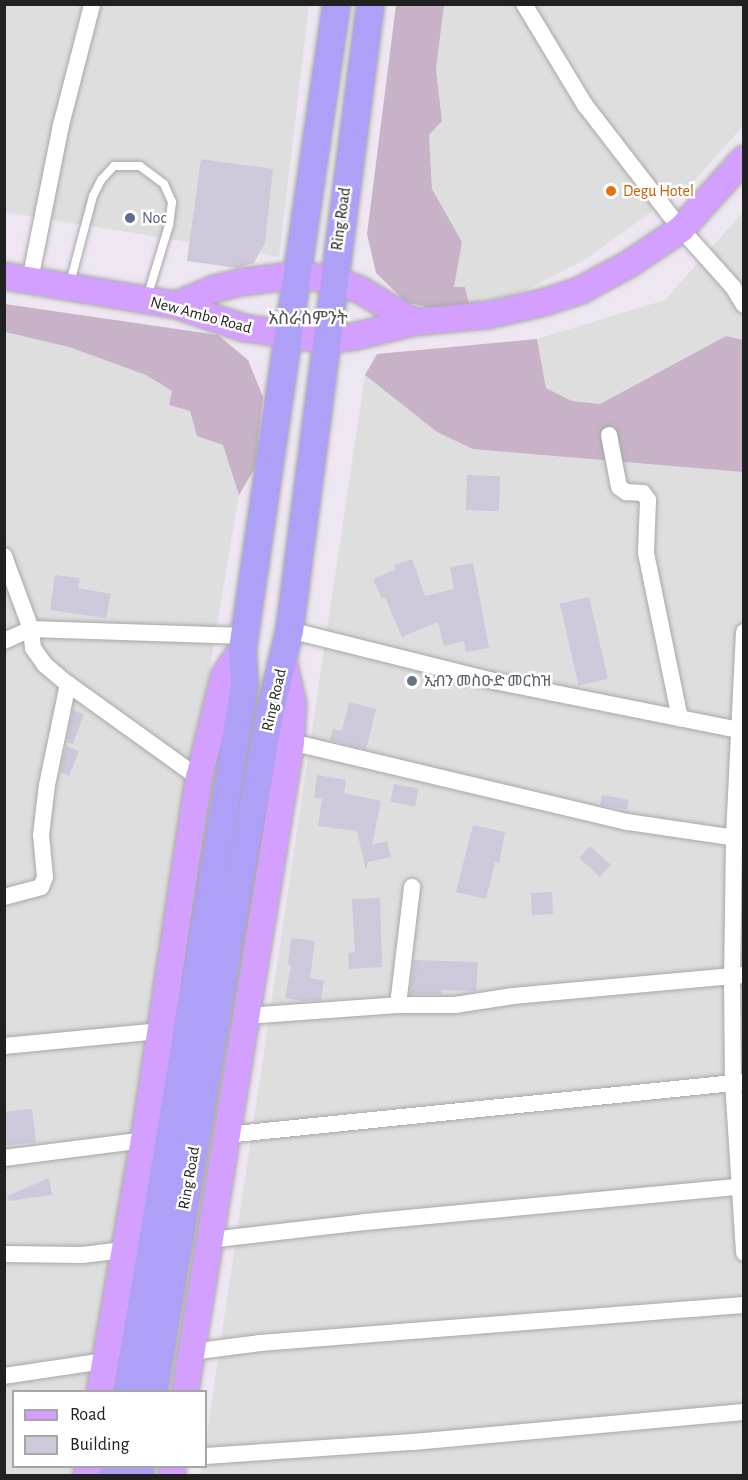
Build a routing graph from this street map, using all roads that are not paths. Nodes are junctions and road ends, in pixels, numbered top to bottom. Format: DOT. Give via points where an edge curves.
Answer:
graph roads {
  1 [pos="336,4"];
  2 [pos="370,4"];
  3 [pos="524,4"];
  4 [pos="93,5"];
  5 [pos="744,159"];
  6 [pos="681,229"];
  7 [pos="298,275"];
  8 [pos="4,276"];
  9 [pos="30,280"];
  10 [pos="333,280"];
  11 [pos="69,286"];
  12 [pos="146,300"];
  13 [pos="176,305"];
  14 [pos="744,305"];
  15 [pos="415,322"];
  16 [pos="287,336"];
  17 [pos="327,340"];
  18 [pos="609,435"];
  19 [pos="4,556"];
  20 [pos="31,629"];
  21 [pos="289,630"];
  22 [pos="744,632"];
  23 [pos="4,641"];
  24 [pos="244,643"];
  25 [pos="283,660"];
  26 [pos="68,684"];
  27 [pos="680,719"];
  28 [pos="741,731"];
  29 [pos="291,742"];
  30 [pos="199,778"];
  31 [pos="739,839"];
  32 [pos="412,887"];
  33 [pos="4,897"];
  34 [pos="738,976"];
  35 [pos="398,1005"];
  36 [pos="246,1016"];
  37 [pos="161,1031"];
  38 [pos="4,1046"];
  39 [pos="739,1082"];
  40 [pos="226,1135"];
  41 [pos="144,1140"];
  42 [pos="4,1158"];
  43 [pos="738,1187"];
  44 [pos="210,1240"];
  45 [pos="124,1250"];
  46 [pos="744,1253"];
  47 [pos="4,1254"];
  48 [pos="744,1305"];
  49 [pos="191,1352"];
  50 [pos="104,1361"];
  51 [pos="4,1376"];
  52 [pos="99,1390"];
  53 [pos="127,1390"];
  54 [pos="153,1390"];
  55 [pos="185,1390"];
  56 [pos="744,1412"];
  57 [pos="207,1456"];
  1 -- 7 [label="highway, Ring Road"];
  2 -- 10 [label="highway, Ring Road"];
  3 -- 6 [label="street" via="585,105"];
  4 -- 9 [label="street" via="61,125"];
  5 -- 6 [label="main road, New Ambo Road"];
  6 -- 14 [label="street" via="733,286"];
  6 -- 15 [label="main road, New Ambo Road" via="581,290 488,315"];
  7 -- 10 [label="main road"];
  7 -- 13 [label="main road" via="243,282"];
  7 -- 16 [label="highway, Ring Road"];
  8 -- 9 [label="main road, New Ambo Road"];
  9 -- 11 [label="main road, New Ambo Road"];
  10 -- 15 [label="main road"];
  10 -- 17 [label="highway, Ring Road"];
  11 -- 12 [label="main road, New Ambo Road"];
  11 -- 12 [label="lane" via="93,196 101,180 114,166 140,166 164,184 172,202"];
  12 -- 13 [label="main road, New Ambo Road"];
  13 -- 16 [label="main road, New Ambo Road" via="244,328"];
  15 -- 17 [label="main road, New Ambo Road" via="379,333"];
  16 -- 17 [label="main road, New Ambo Road"];
  16 -- 24 [label="highway, Ring Road"];
  17 -- 21 [label="highway, Ring Road"];
  18 -- 27 [label="street" via="619,487 626,492 643,493 648,500 646,552"];
  19 -- 20 [label="street"];
  20 -- 23 [label="street"];
  20 -- 24 [label="street"];
  20 -- 26 [label="street" via="33,648 45,665"];
  21 -- 25 [label="highway, Ring Road"];
  21 -- 27 [label="street" via="494,681"];
  22 -- 28 [label="street"];
  24 -- 30 [label="main road" via="224,676"];
  24 -- 53 [label="highway, Ring Road" via="244,685"];
  25 -- 29 [label="main road" via="293,704"];
  25 -- 54 [label="highway, Ring Road" via="270,709 237,889"];
  26 -- 30 [label="street"];
  26 -- 33 [label="street" via="41,835 45,877 41,886"];
  27 -- 28 [label="street"];
  28 -- 31 [label="street"];
  29 -- 31 [label="street" via="628,822"];
  29 -- 36 [label="main road"];
  30 -- 37 [label="main road"];
  31 -- 34 [label="street"];
  32 -- 35 [label="street"];
  34 -- 35 [label="street" via="454,1005"];
  34 -- 39 [label="street"];
  35 -- 36 [label="street"];
  36 -- 40 [label="main road"];
  37 -- 38 [label="street"];
  37 -- 41 [label="main road"];
  39 -- 40 [label="street"];
  39 -- 43 [label="street"];
  40 -- 44 [label="main road"];
  41 -- 42 [label="street"];
  41 -- 45 [label="main road"];
  43 -- 44 [label="street"];
  43 -- 46 [label="street"];
  44 -- 49 [label="main road"];
  45 -- 47 [label="street" via="82,1255"];
  45 -- 50 [label="main road"];
  48 -- 49 [label="street" via="260,1343"];
  49 -- 55 [label="main road"];
  50 -- 51 [label="street"];
  50 -- 52 [label="main road"];
  56 -- 57 [label="street"];
}
